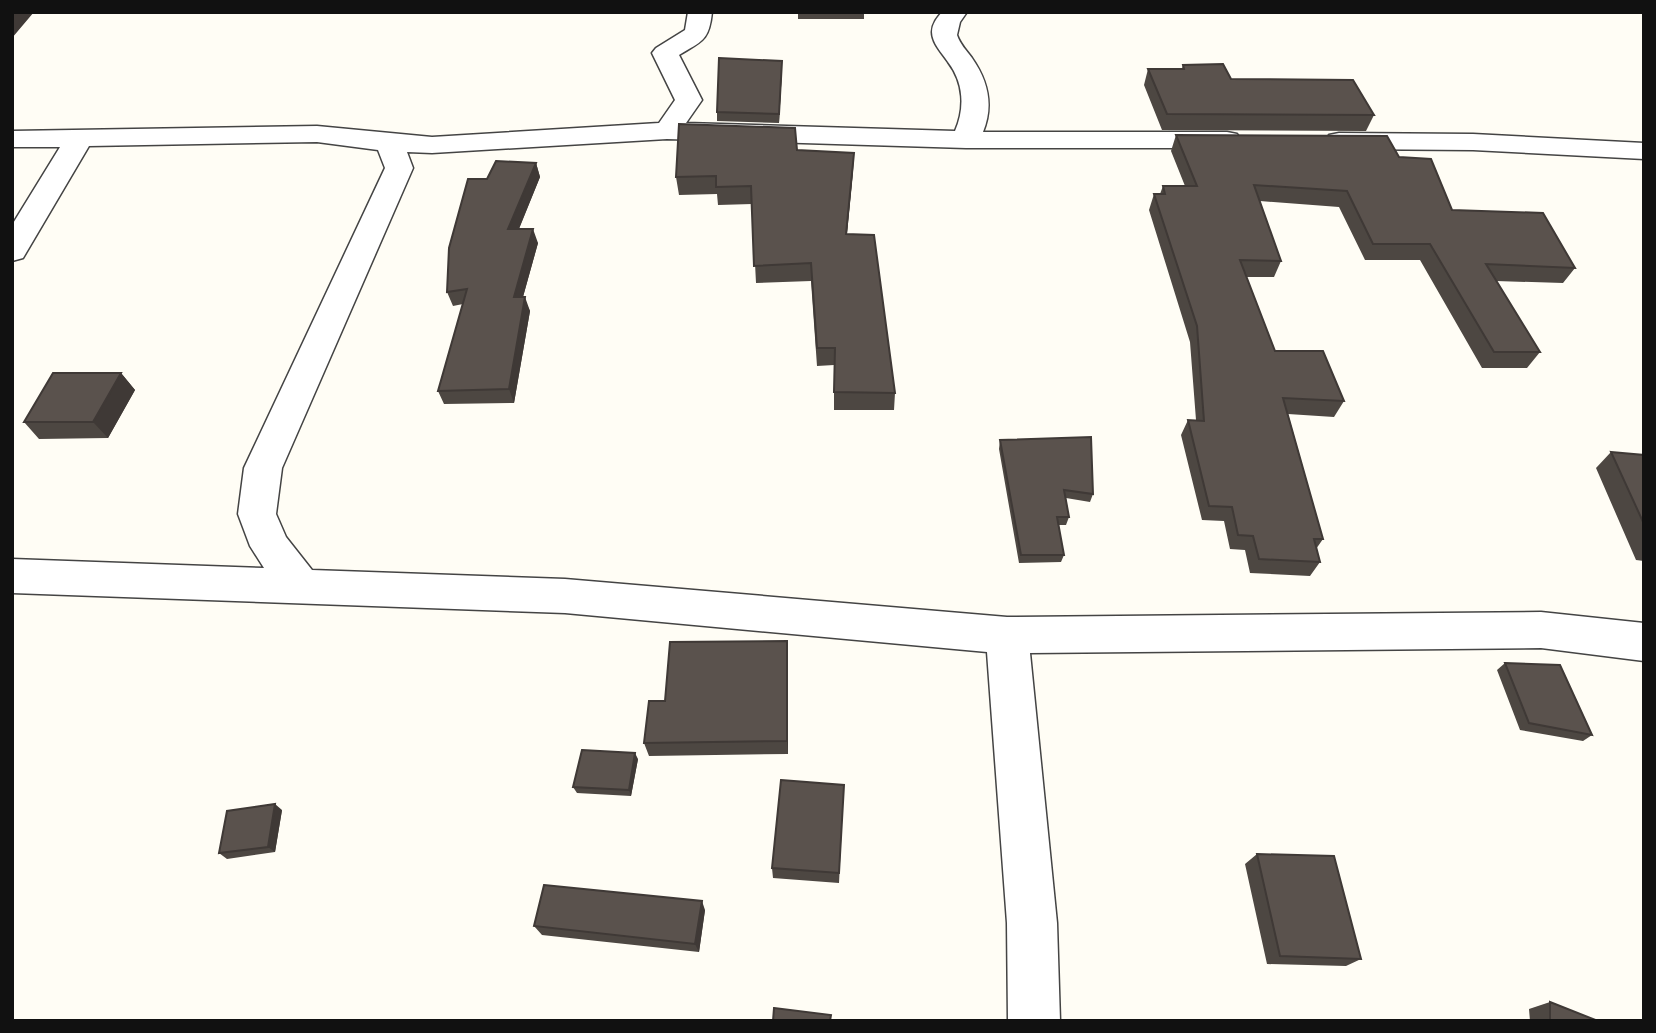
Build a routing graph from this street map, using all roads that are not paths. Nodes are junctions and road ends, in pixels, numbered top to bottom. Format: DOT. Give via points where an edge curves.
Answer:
graph roads {
  1 [pos="700,12"];
  2 [pos="955,12"];
  3 [pos="667,131"];
  4 [pos="80,136"];
  5 [pos="12,139"];
  6 [pos="966,140"];
  7 [pos="1257,141"];
  8 [pos="1311,141"];
  9 [pos="389,143"];
  10 [pos="1644,151"];
  11 [pos="12,251"];
  12 [pos="12,576"];
  13 [pos="302,587"];
  14 [pos="1007,635"];
  15 [pos="1644,642"];
  16 [pos="1034,1021"];
  1 -- 3 [label="street" via="697,33 664,53 689,100"];
  2 -- 6 [label="street" via="944,30 947,43 970,77 977,107"];
  3 -- 6 [label="street"];
  3 -- 9 [label="street" via="477,144"];
  4 -- 5 [label="street"];
  4 -- 9 [label="street" via="317,134"];
  4 -- 11 [label="street"];
  6 -- 7 [label="street"];
  8 -- 10 [label="street" via="1473,142"];
  9 -- 13 [label="street" via="399,168 263,468 257,514 270,546"];
  12 -- 13 [label="street"];
  13 -- 14 [label="street" via="565,596"];
  14 -- 15 [label="street" via="1541,630"];
  14 -- 16 [label="street" via="1032,923"];
}
